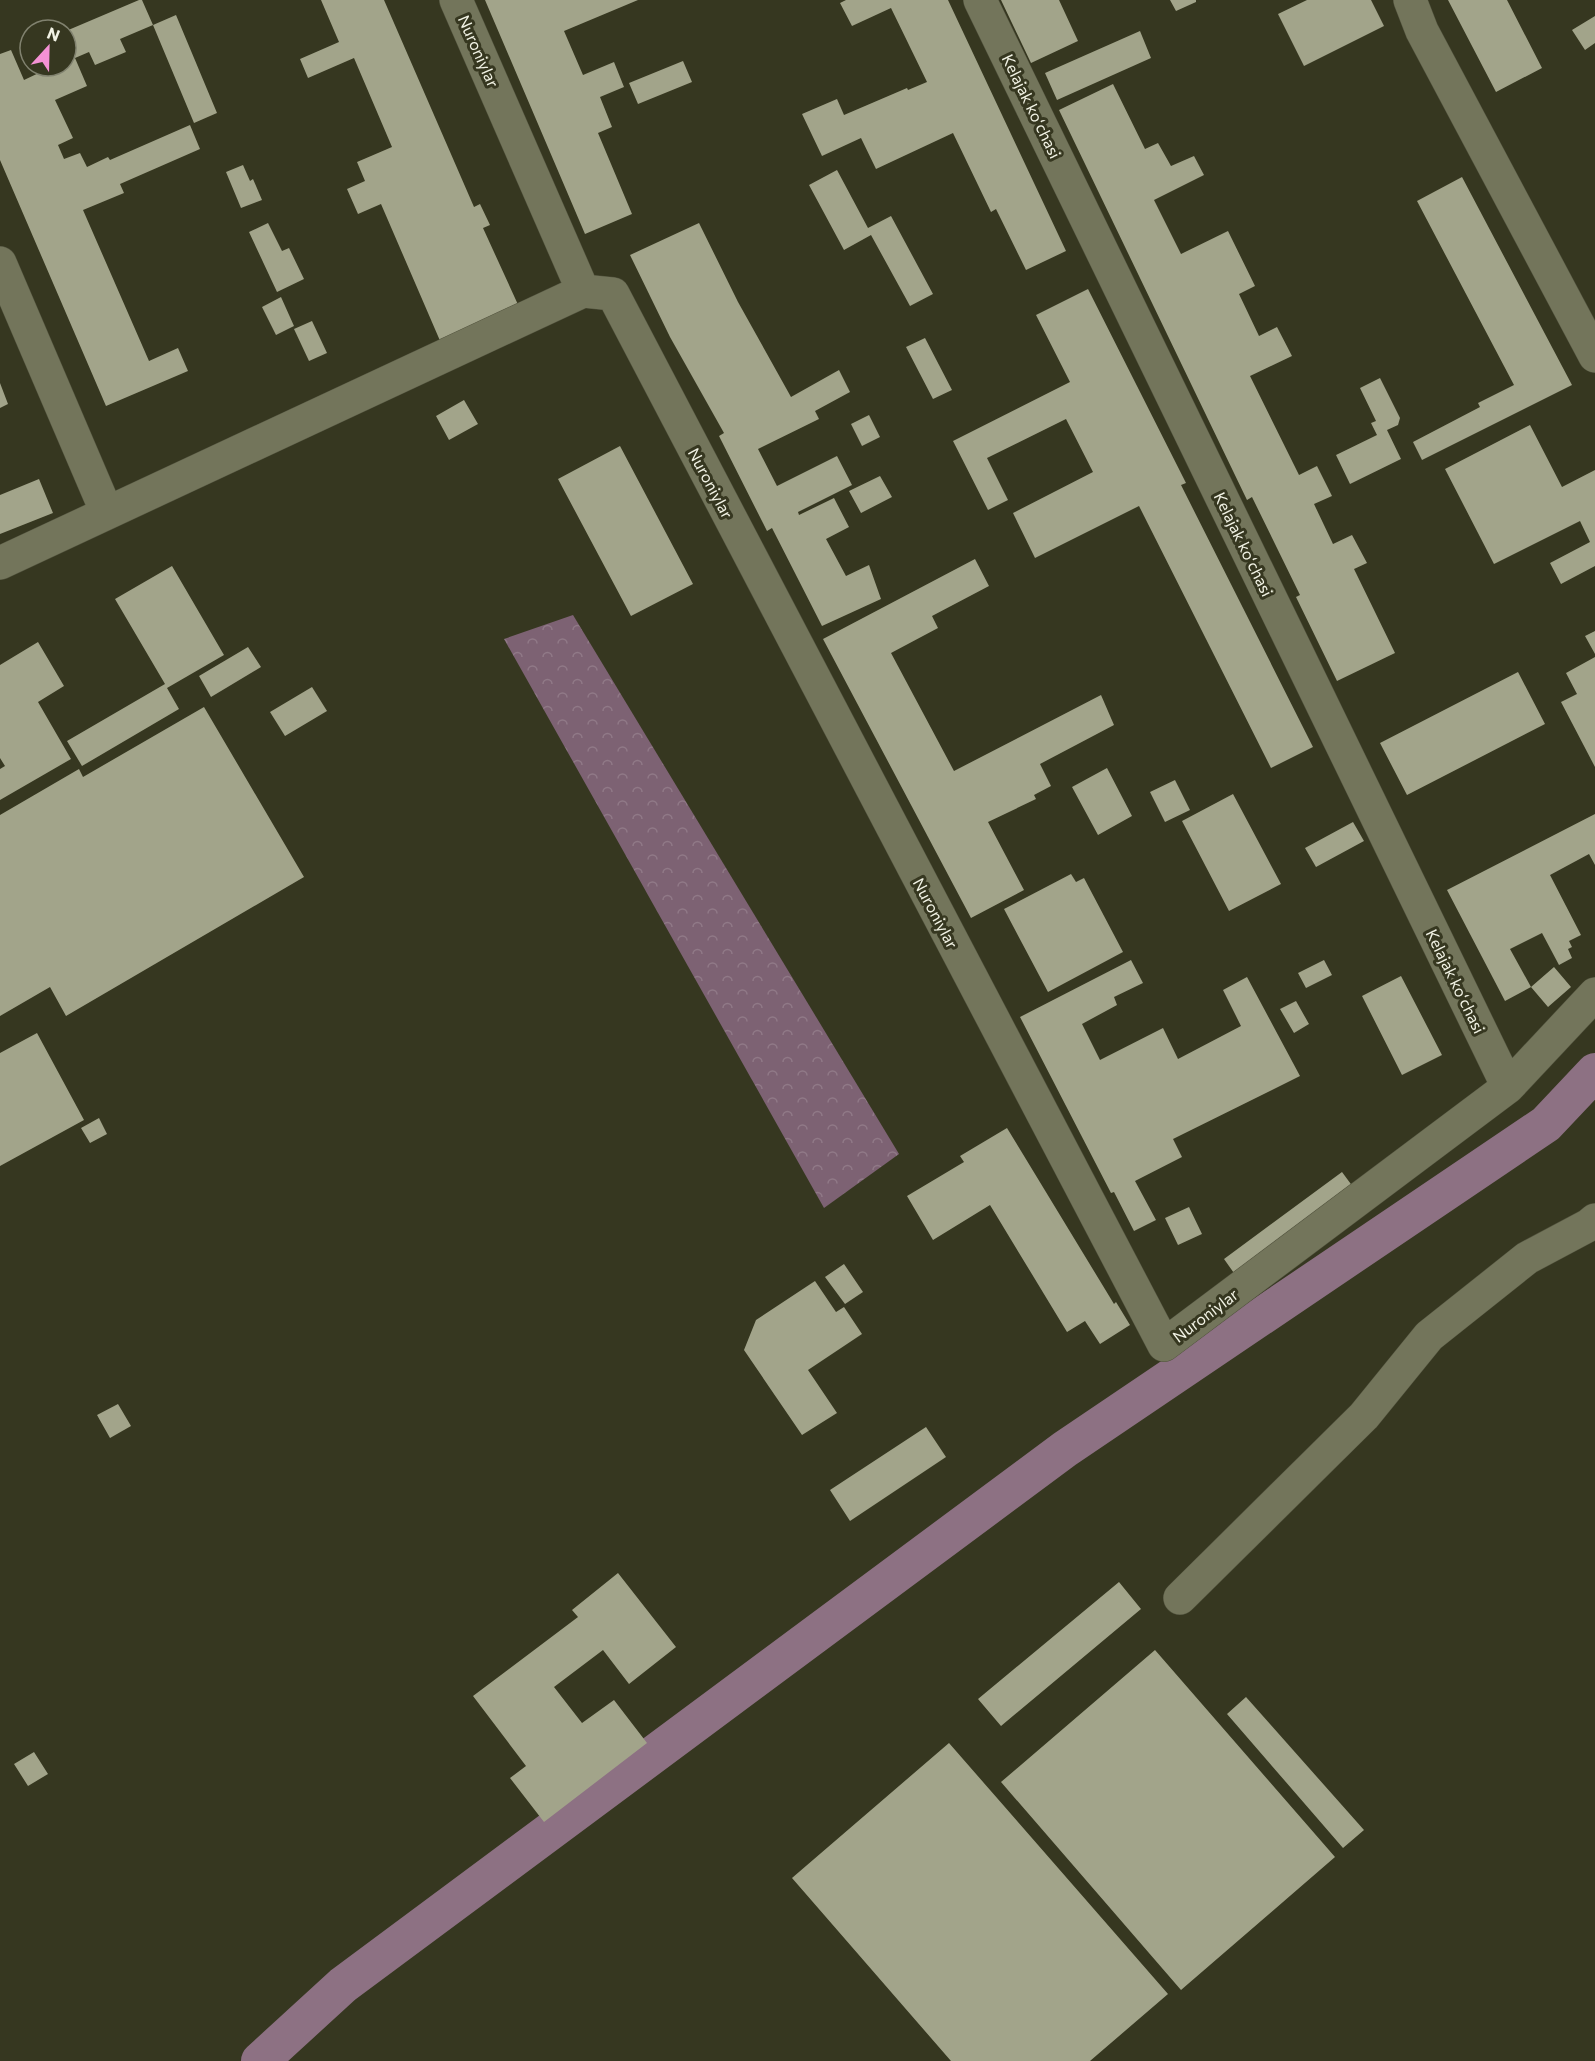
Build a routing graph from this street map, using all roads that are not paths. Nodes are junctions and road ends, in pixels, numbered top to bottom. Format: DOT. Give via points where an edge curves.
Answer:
graph roads {
  1 [pos="456,0"];
  2 [pos="980,0"];
  3 [pos="1410,0"];
  4 [pos="0,263"];
  5 [pos="583,291"];
  6 [pos="1595,356"];
  7 [pos="107,513"];
  8 [pos="0,563"];
  9 [pos="1595,994"];
  10 [pos="1508,1087"];
  11 [pos="1595,1220"];
  12 [pos="1180,1598"];
  1 -- 5 [label="street, Nuroniylar"];
  2 -- 10 [label="street, Kelajak koʻchasi"];
  3 -- 6 [label="street" via="1422,31"];
  4 -- 7 [label="street"];
  5 -- 7 [label="street"];
  5 -- 10 [label="street, Nuroniylar" via="613,294 1164,1346"];
  7 -- 8 [label="street"];
  9 -- 10 [label="street, Nuroniylar"];
  11 -- 12 [label="street" via="1527,1258 1429,1336 1364,1416"];
}
